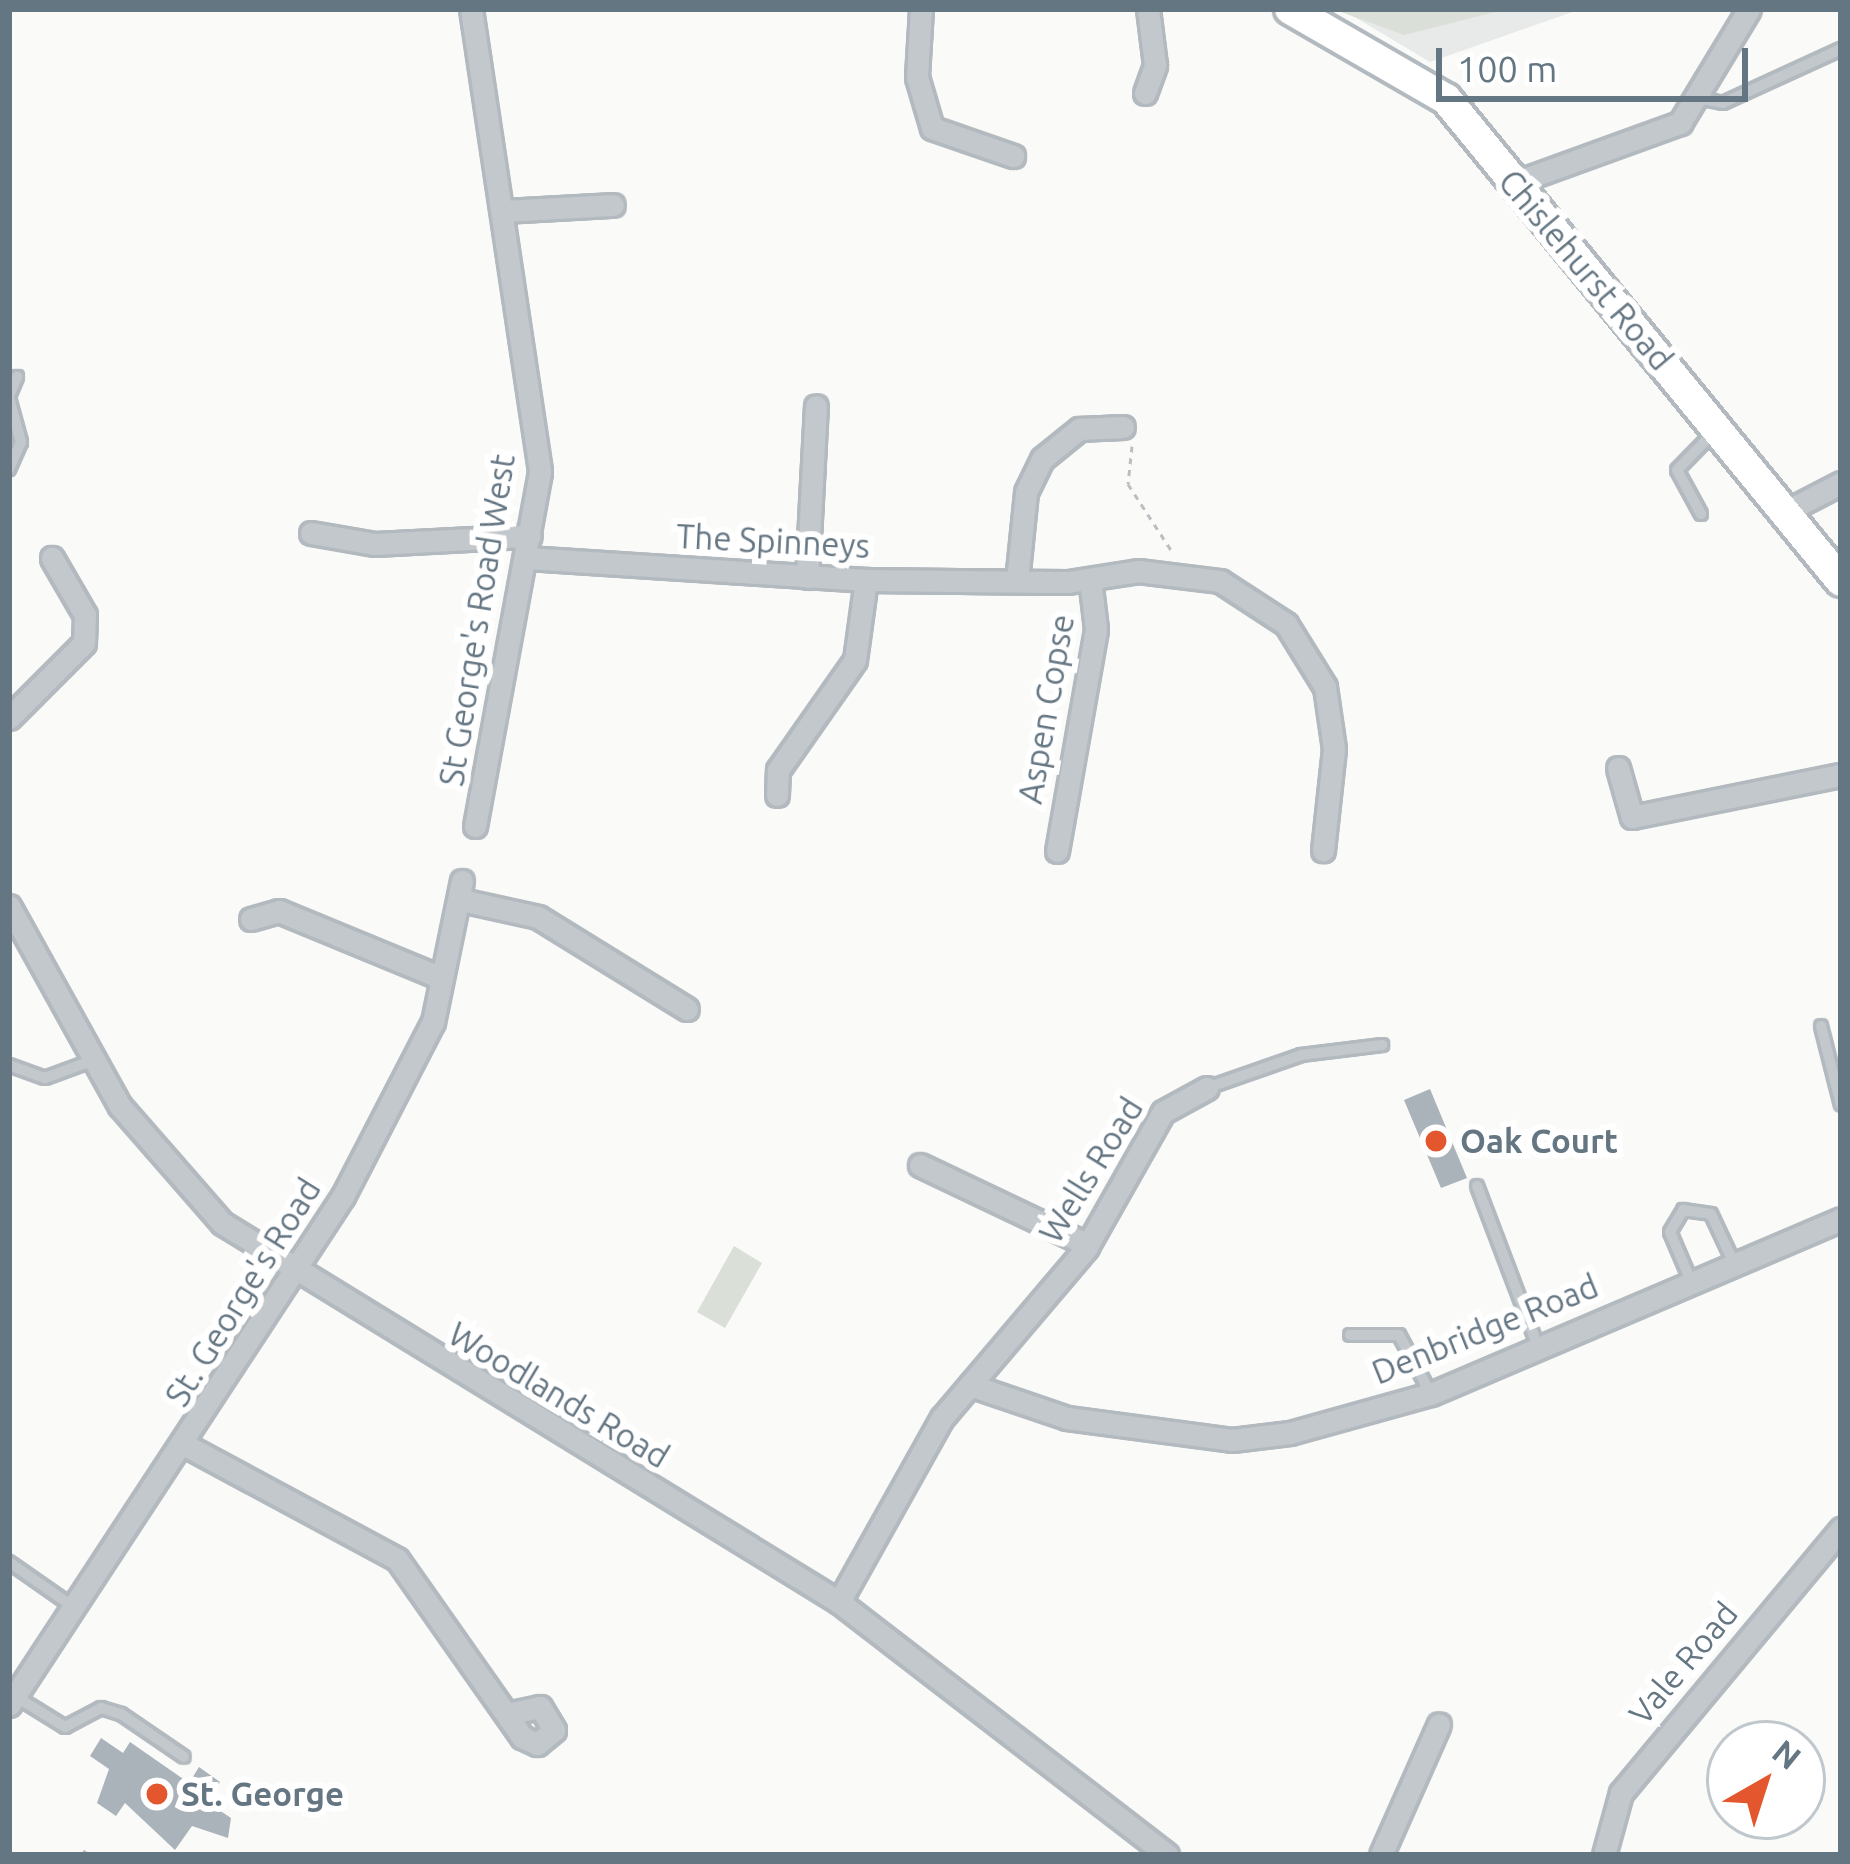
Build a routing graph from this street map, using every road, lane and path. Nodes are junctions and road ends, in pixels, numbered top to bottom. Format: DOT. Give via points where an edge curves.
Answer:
graph roads {
  1 [pos="471,9"];
  2 [pos="921,9"];
  3 [pos="1148,9"];
  4 [pos="1290,9"];
  5 [pos="1749,9"];
  6 [pos="1841,49"];
  7 [pos="1145,93"];
  8 [pos="1703,99"];
  9 [pos="1013,156"];
  10 [pos="1514,183"];
  11 [pos="613,206"];
  12 [pos="505,211"];
  13 [pos="17,377"];
  14 [pos="9,397"];
  15 [pos="816,406"];
  16 [pos="1123,427"];
  17 [pos="1717,429"];
  18 [pos="9,469"];
  19 [pos="1841,483"];
  20 [pos="1785,512"];
  21 [pos="1701,514"];
  22 [pos="311,533"];
  23 [pos="528,547"];
  24 [pos="52,558"];
  25 [pos="1174,573"];
  26 [pos="807,577"];
  27 [pos="1090,579"];
  28 [pos="866,580"];
  29 [pos="1016,581"];
  30 [pos="1841,581"];
  31 [pos="9,718"];
  32 [pos="1618,768"];
  33 [pos="1841,775"];
  34 [pos="777,795"];
  35 [pos="476,826"];
  36 [pos="1323,850"];
  37 [pos="1057,851"];
  38 [pos="9,906"];
  39 [pos="251,919"];
  40 [pos="439,977"];
  41 [pos="687,1009"];
  42 [pos="1821,1026"];
  43 [pos="1382,1045"];
  44 [pos="94,1060"];
  45 [pos="9,1065"];
  46 [pos="1207,1088"];
  47 [pos="1841,1106"];
  48 [pos="920,1165"];
  49 [pos="1478,1186"];
  50 [pos="1841,1219"];
  51 [pos="1088,1245"];
  52 [pos="1734,1263"];
  53 [pos="296,1275"];
  54 [pos="1691,1281"];
  55 [pos="1350,1335"];
  56 [pos="1538,1347"];
  57 [pos="970,1384"];
  58 [pos="1431,1394"];
  59 [pos="185,1445"];
  60 [pos="1841,1528"];
  61 [pos="9,1562"];
  62 [pos="839,1602"];
  63 [pos="75,1608"];
  64 [pos="12,1701"];
  65 [pos="507,1714"];
  66 [pos="1439,1724"];
  67 [pos="184,1757"];
  68 [pos="86,1849"];
  69 [pos="82,1855"];
  70 [pos="1167,1855"];
  71 [pos="1381,1855"];
  72 [pos="1604,1855"];
  1 -- 12 [label="street, St George's Road West"];
  2 -- 9 [label="street" via="917,77 932,128"];
  3 -- 7 [label="street" via="1155,65"];
  4 -- 10 [label="main road, Chislehurst Road" via="1446,98"];
  5 -- 8 [label="street"];
  6 -- 8 [label="lane" via="1723,103"];
  8 -- 10 [label="street" via="1680,123"];
  10 -- 17 [label="main road, Chislehurst Road"];
  11 -- 12 [label="street"];
  12 -- 23 [label="street, St George's Road West" via="539,436"];
  13 -- 14 [label="lane"];
  14 -- 18 [label="lane" via="21,442"];
  15 -- 26 [label="street"];
  16 -- 25 [label="path" via="1128,484 1172,549"];
  16 -- 29 [label="street" via="1079,429 1042,460 1026,492"];
  17 -- 20 [label="main road, Chislehurst Road"];
  17 -- 21 [label="lane" via="1677,470"];
  19 -- 20 [label="street"];
  20 -- 30 [label="main road, Chislehurst Road"];
  22 -- 23 [label="street, The Spinneys" via="375,544"];
  23 -- 26 [label="street, The Spinneys"];
  23 -- 35 [label="street, St George's Road West"];
  24 -- 31 [label="street" via="85,615 85,643"];
  25 -- 27 [label="street, The Spinneys"];
  25 -- 36 [label="street, The Spinneys" via="1235,586 1286,624 1316,666 1334,736"];
  26 -- 28 [label="street, The Spinneys"];
  27 -- 29 [label="street, The Spinneys"];
  27 -- 37 [label="street, Aspen Copse" via="1098,614"];
  28 -- 29 [label="street, The Spinneys"];
  28 -- 34 [label="street" via="856,660 778,770"];
  32 -- 33 [label="street" via="1632,817"];
  38 -- 44 [label="street, Woodlands Road"];
  39 -- 40 [label="street" via="295,916"];
  40 -- 41 [label="street, St. George's Road" via="461,890 538,917"];
  40 -- 53 [label="street, St. George's Road" via="433,1022"];
  42 -- 47 [label="lane"];
  43 -- 46 [label="lane, Wells Road" via="1301,1055"];
  44 -- 45 [label="lane" via="45,1078"];
  44 -- 53 [label="street, Woodlands Road" via="200,1203"];
  46 -- 51 [label="street, Wells Road" via="1163,1112"];
  48 -- 51 [label="street"];
  49 -- 56 [label="lane"];
  50 -- 52 [label="street, Denbridge Road"];
  51 -- 57 [label="street, Wells Road"];
  52 -- 54 [label="street, Denbridge Road"];
  52 -- 54 [label="lane" via="1711,1214 1683,1210 1670,1232"];
  53 -- 59 [label="street, St. George's Road"];
  53 -- 62 [label="street, Woodlands Road"];
  54 -- 56 [label="street, Denbridge Road"];
  55 -- 58 [label="lane" via="1399,1335"];
  56 -- 58 [label="street, Denbridge Road"];
  57 -- 58 [label="street, Denbridge Road" via="1067,1418 1232,1440"];
  57 -- 62 [label="street" via="912,1460"];
  59 -- 63 [label="street, St. George's Road"];
  59 -- 65 [label="street" via="397,1559"];
  60 -- 72 [label="street, Vale Road" via="1621,1793"];
  61 -- 63 [label="lane"];
  62 -- 70 [label="street, Woodlands Road"];
  63 -- 64 [label="street, St. George's Road"];
  64 -- 67 [label="lane" via="65,1727 100,1708 121,1714"];
  66 -- 71 [label="street"];
  68 -- 69 [label="path"];
}
